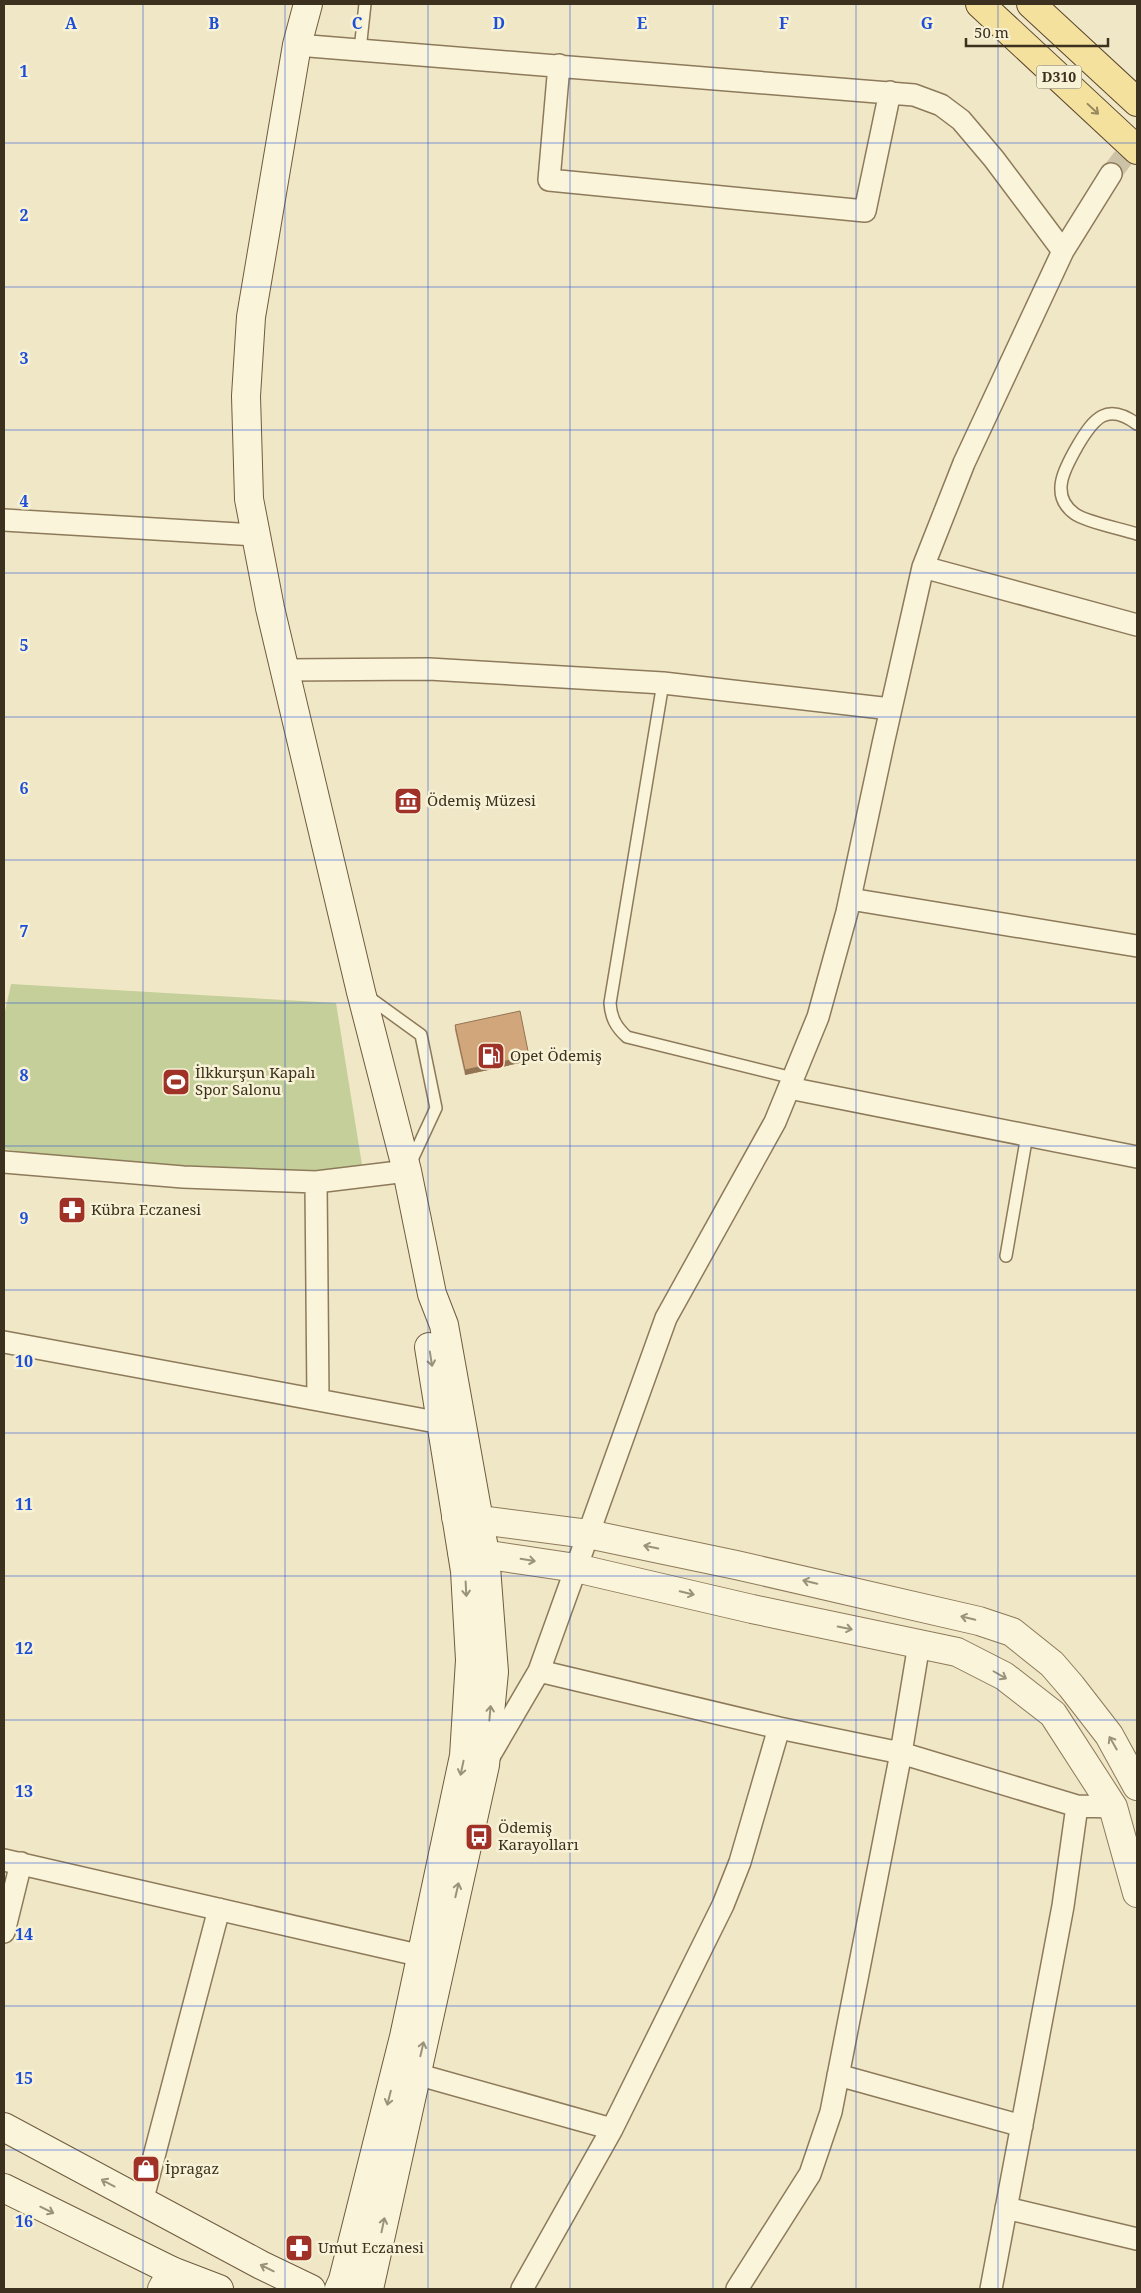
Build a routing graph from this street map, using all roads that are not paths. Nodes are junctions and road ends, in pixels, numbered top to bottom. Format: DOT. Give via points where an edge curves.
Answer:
graph roads {
  1 [pos="298,4"];
  2 [pos="308,4"];
  3 [pos="365,4"];
  4 [pos="980,4"];
  5 [pos="1031,4"];
  6 [pos="297,45"];
  7 [pos="360,50"];
  8 [pos="559,66"];
  9 [pos="890,92"];
  10 [pos="1137,102"];
  11 [pos="1137,150"];
  12 [pos="1111,174"];
  13 [pos="1063,252"];
  14 [pos="1137,424"];
  15 [pos="4,520"];
  16 [pos="1137,534"];
  17 [pos="256,535"];
  18 [pos="923,567"];
  19 [pos="1137,625"];
  20 [pos="284,670"];
  21 [pos="663,683"];
  22 [pos="891,709"];
  23 [pos="850,899"];
  24 [pos="1137,946"];
  25 [pos="361,992"];
  26 [pos="791,1083"];
  27 [pos="1027,1135"];
  28 [pos="1137,1157"];
  29 [pos="4,1162"];
  30 [pos="407,1171"];
  31 [pos="316,1182"];
  32 [pos="1006,1256"];
  33 [pos="432,1294"];
  34 [pos="4,1342"];
  35 [pos="318,1400"];
  36 [pos="441,1423"];
  37 [pos="468,1518"];
  38 [pos="588,1534"];
  39 [pos="474,1553"];
  40 [pos="576,1568"];
  41 [pos="919,1644"];
  42 [pos="539,1671"];
  43 [pos="778,1728"];
  44 [pos="901,1753"];
  45 [pos="485,1765"];
  46 [pos="1137,1786"];
  47 [pos="1077,1806"];
  48 [pos="1113,1807"];
  49 [pos="12,1861"];
  50 [pos="1137,1893"];
  51 [pos="219,1909"];
  52 [pos="4,1932"];
  53 [pos="422,1956"];
  54 [pos="416,2074"];
  55 [pos="838,2075"];
  56 [pos="1022,2126"];
  57 [pos="4,2127"];
  58 [pos="612,2129"];
  59 [pos="4,2188"];
  60 [pos="142,2202"];
  61 [pos="1006,2208"];
  62 [pos="1137,2239"];
  63 [pos="167,2280"];
  64 [pos="219,2289"];
  65 [pos="311,2289"];
  66 [pos="339,2289"];
  67 [pos="369,2289"];
  68 [pos="522,2289"];
  69 [pos="737,2289"];
  70 [pos="991,2289"];
  1 -- 6 [label="main road"];
  2 -- 6 [label="main road"];
  3 -- 7 [label="lane"];
  4 -- 11 [label="main road, D310, one-way"];
  5 -- 10 [label="main road, D310"];
  6 -- 7 [label="street"];
  6 -- 17 [label="main road" via="251,317 246,396 249,499"];
  7 -- 8 [label="street"];
  8 -- 9 [label="street"];
  8 -- 9 [label="street" via="549,180 865,210"];
  9 -- 13 [label="street" via="914,95 941,106 960,120"];
  12 -- 13 [label="street"];
  13 -- 18 [label="street" via="964,463"];
  14 -- 16 [label="lane" via="1126,415 1105,414 1097,418 1090,424 1064,469 1061,489 1067,505 1076,515"];
  15 -- 17 [label="street"];
  17 -- 20 [label="main road"];
  18 -- 19 [label="street"];
  18 -- 22 [label="street"];
  20 -- 21 [label="street" via="429,669"];
  20 -- 25 [label="main road"];
  21 -- 22 [label="street"];
  21 -- 26 [label="lane" via="610,1013 614,1023 627,1037"];
  22 -- 23 [label="street"];
  23 -- 24 [label="street"];
  23 -- 26 [label="street" via="818,1017"];
  25 -- 30 [label="main road"];
  25 -- 30 [label="lane" via="421,1035 436,1108"];
  26 -- 27 [label="street"];
  26 -- 38 [label="street" via="775,1122 666,1318"];
  27 -- 28 [label="street"];
  27 -- 32 [label="lane"];
  29 -- 31 [label="street" via="183,1177"];
  30 -- 31 [label="street"];
  30 -- 33 [label="main road"];
  31 -- 35 [label="street"];
  33 -- 36 [label="main road, one-way" via="427,1333"];
  33 -- 37 [label="main road" via="444,1325"];
  34 -- 35 [label="street"];
  35 -- 36 [label="street"];
  36 -- 37 [label="main road"];
  37 -- 38 [label="main road"];
  37 -- 39 [label="main road"];
  38 -- 40 [label="street"];
  46 -- 38 [label="main road, one-way" via="1108,1735 1071,1686 1052,1664 1012,1632 969,1618"];
  39 -- 40 [label="main road, one-way"];
  45 -- 39 [label="main road, one-way" via="494,1672"];
  39 -- 53 [label="main road, one-way" via="465,1571 470,1660 464,1756"];
  40 -- 41 [label="main road, one-way"];
  40 -- 42 [label="street"];
  41 -- 44 [label="street"];
  41 -- 48 [label="main road, one-way" via="957,1652 996,1672 1052,1714"];
  42 -- 43 [label="street"];
  42 -- 45 [label="street"];
  43 -- 44 [label="street"];
  43 -- 58 [label="street" via="740,1862 723,1905"];
  44 -- 47 [label="street"];
  44 -- 55 [label="street"];
  54 -- 45 [label="main road, one-way"];
  47 -- 48 [label="street"];
  47 -- 56 [label="street" via="1063,1906"];
  48 -- 50 [label="main road"];
  49 -- 51 [label="street"];
  49 -- 52 [label="street"];
  51 -- 53 [label="street"];
  51 -- 60 [label="street"];
  53 -- 66 [label="main road, one-way"];
  54 -- 58 [label="street"];
  67 -- 54 [label="main road, one-way"];
  55 -- 56 [label="street"];
  55 -- 69 [label="street" via="831,2112 810,2174"];
  56 -- 61 [label="street"];
  60 -- 57 [label="main road, one-way"];
  58 -- 68 [label="street"];
  59 -- 63 [label="main road, one-way"];
  65 -- 60 [label="main road, one-way"];
  61 -- 62 [label="street"];
  61 -- 70 [label="street"];
  63 -- 64 [label="main road"];
}
